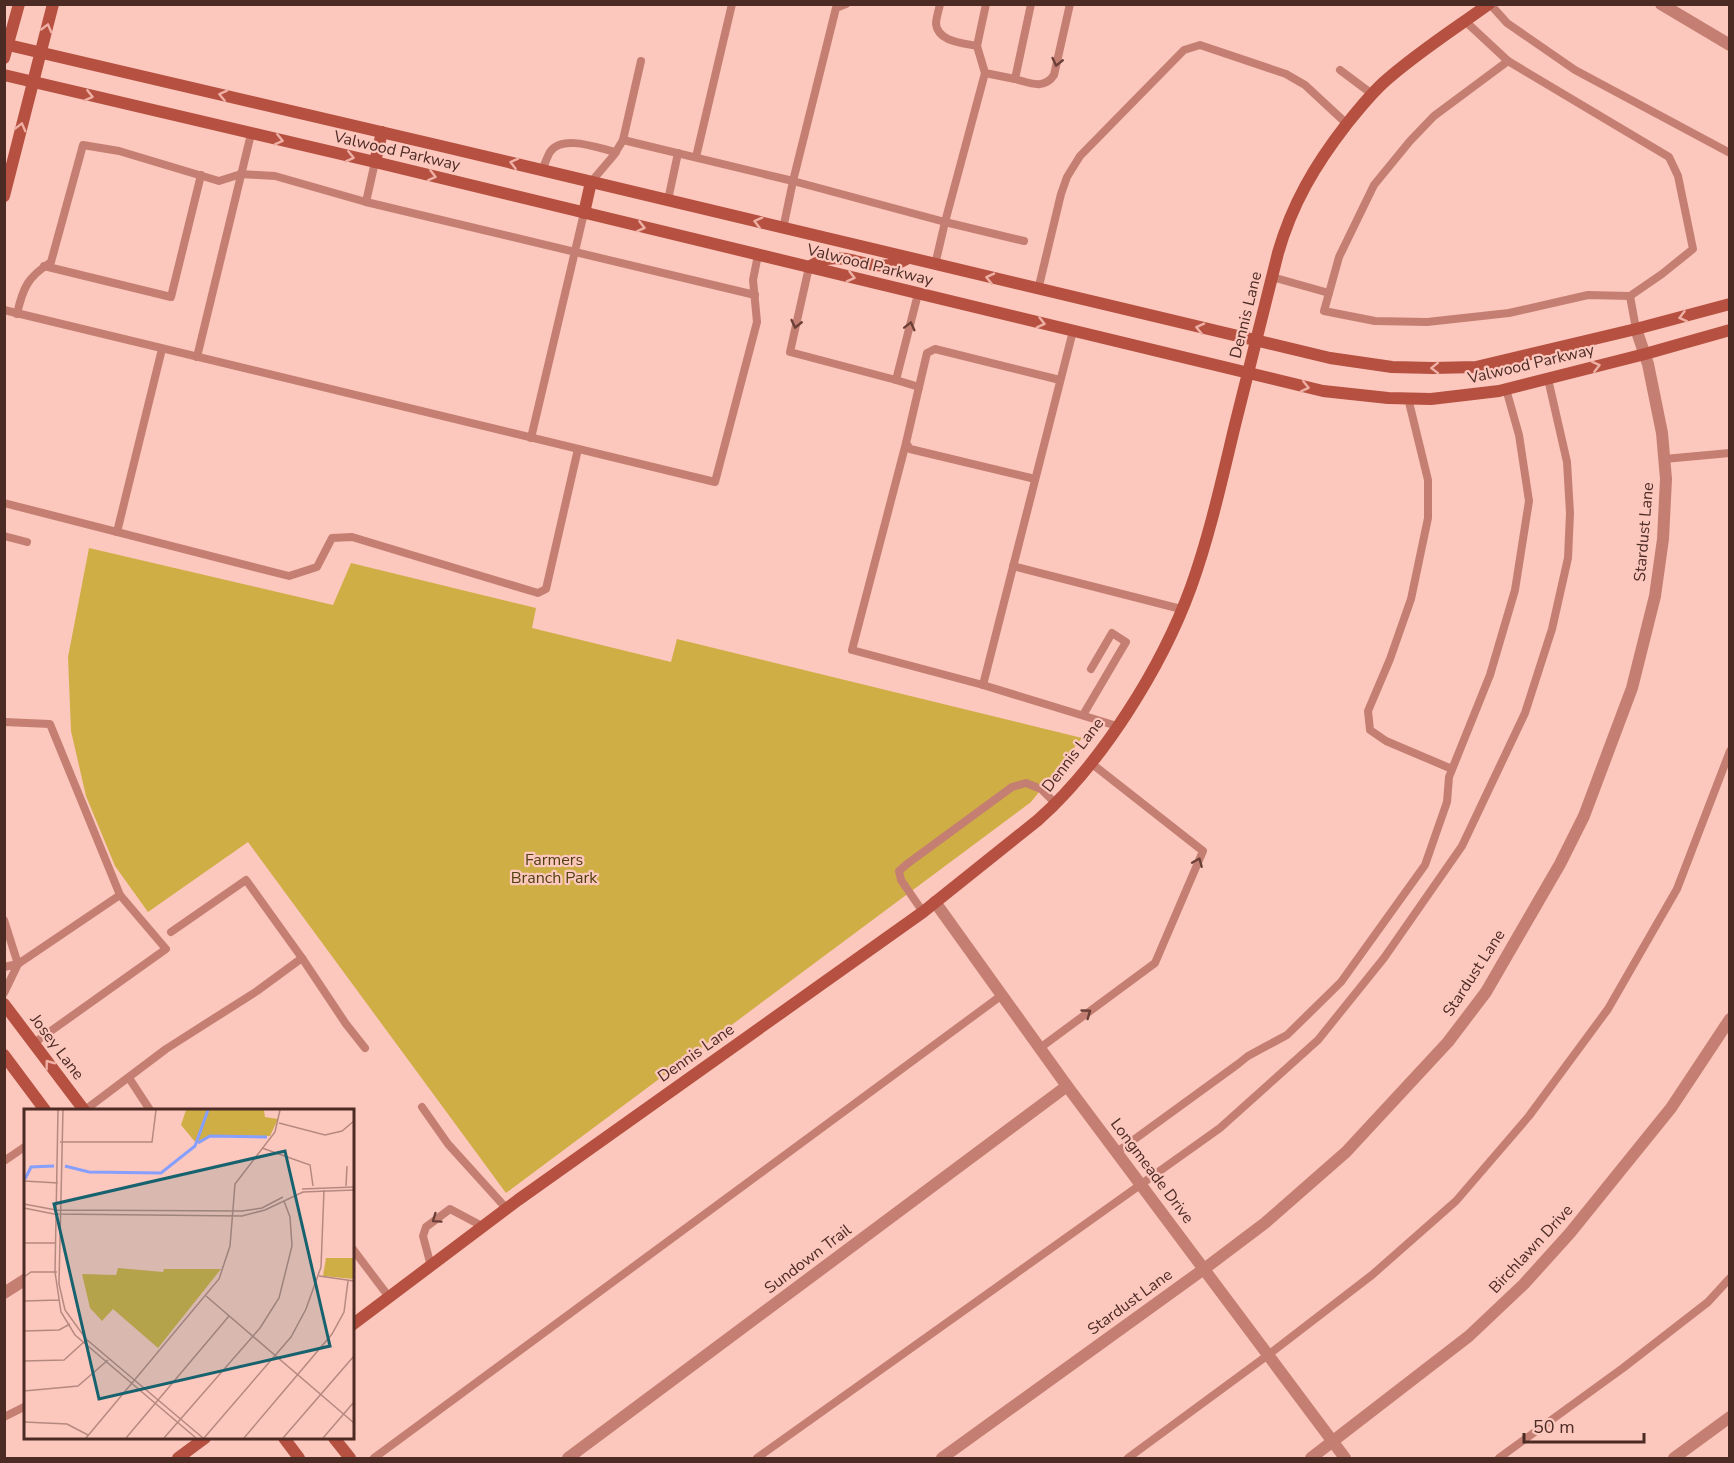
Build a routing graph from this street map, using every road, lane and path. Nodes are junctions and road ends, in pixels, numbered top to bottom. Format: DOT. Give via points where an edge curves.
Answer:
graph roads {
  1 [pos="19,4"];
  2 [pos="53,4"];
  3 [pos="732,4"];
  4 [pos="846,4"];
  5 [pos="940,4"];
  6 [pos="986,4"];
  7 [pos="1031,4"];
  8 [pos="1070,4"];
  9 [pos="1490,4"];
  10 [pos="1661,4"];
  11 [pos="1465,21"];
  12 [pos="6,45"];
  13 [pos="1730,45"];
  14 [pos="976,46"];
  15 [pos="40,52"];
  16 [pos="4,58"];
  17 [pos="641,61"];
  18 [pos="1508,61"];
  19 [pos="1340,70"];
  20 [pos="985,73"];
  21 [pos="4,75"];
  22 [pos="1015,79"];
  23 [pos="32,82"];
  24 [pos="1372,94"];
  25 [pos="1347,124"];
  26 [pos="382,132"];
  27 [pos="251,134"];
  28 [pos="623,140"];
  29 [pos="616,152"];
  30 [pos="678,153"];
  31 [pos="1730,153"];
  32 [pos="696,157"];
  33 [pos="375,162"];
  34 [pos="542,170"];
  35 [pos="241,174"];
  36 [pos="201,175"];
  37 [pos="794,181"];
  38 [pos="591,182"];
  39 [pos="4,196"];
  40 [pos="668,200"];
  41 [pos="366,202"];
  42 [pos="584,213"];
  43 [pos="945,222"];
  44 [pos="783,228"];
  45 [pos="1024,241"];
  46 [pos="574,252"];
  47 [pos="758,255"];
  48 [pos="908,258"];
  49 [pos="935,265"];
  50 [pos="44,266"];
  51 [pos="809,267"];
  52 [pos="1272,278"];
  53 [pos="1038,290"];
  54 [pos="1329,293"];
  55 [pos="918,294"];
  56 [pos="754,295"];
  57 [pos="1630,296"];
  58 [pos="1730,304"];
  59 [pos="4,310"];
  60 [pos="17,314"];
  61 [pos="1636,329"];
  62 [pos="1730,330"];
  63 [pos="1073,331"];
  64 [pos="1257,342"];
  65 [pos="162,349"];
  66 [pos="1645,354"];
  67 [pos="197,357"];
  68 [pos="1248,374"];
  69 [pos="1548,379"];
  70 [pos="896,380"];
  71 [pos="1060,380"];
  72 [pos="919,387"];
  73 [pos="1506,389"];
  74 [pos="1408,398"];
  75 [pos="531,438"];
  76 [pos="906,443"];
  77 [pos="578,449"];
  78 [pos="1730,453"];
  79 [pos="1664,459"];
  80 [pos="1035,479"];
  81 [pos="4,503"];
  82 [pos="117,532"];
  83 [pos="4,536"];
  84 [pos="27,542"];
  85 [pos="1013,566"];
  86 [pos="1181,609"];
  87 [pos="1091,669"];
  88 [pos="983,685"];
  89 [pos="1083,715"];
  90 [pos="4,723"];
  91 [pos="1117,726"];
  92 [pos="1730,751"];
  93 [pos="1091,762"];
  94 [pos="1452,769"];
  95 [pos="1056,804"];
  96 [pos="120,895"];
  97 [pos="935,902"];
  98 [pos="923,912"];
  99 [pos="4,920"];
  100 [pos="171,933"];
  101 [pos="302,958"];
  102 [pos="18,964"];
  103 [pos="4,967"];
  104 [pos="4,993"];
  105 [pos="1002,995"];
  106 [pos="4,1004"];
  107 [pos="8,1017"];
  108 [pos="1730,1019"];
  109 [pos="34,1043"];
  110 [pos="365,1048"];
  111 [pos="1040,1048"];
  112 [pos="4,1055"];
  113 [pos="129,1077"];
  114 [pos="1067,1086"];
  115 [pos="422,1107"];
  116 [pos="44,1109"];
  117 [pos="84,1109"];
  118 [pos="86,1109"];
  119 [pos="149,1109"];
  120 [pos="24,1147"];
  121 [pos="1117,1152"];
  122 [pos="4,1161"];
  123 [pos="1140,1184"];
  124 [pos="506,1208"];
  125 [pos="483,1226"];
  126 [pos="354,1251"];
  127 [pos="431,1266"];
  128 [pos="1204,1269"];
  129 [pos="1730,1278"];
  130 [pos="24,1280"];
  131 [pos="4,1293"];
  132 [pos="390,1297"];
  133 [pos="354,1320"];
  134 [pos="1268,1355"];
  135 [pos="24,1407"];
  136 [pos="4,1417"];
  137 [pos="1730,1417"];
  138 [pos="202,1439"];
  139 [pos="285,1439"];
  140 [pos="336,1439"];
  141 [pos="1333,1442"];
  142 [pos="178,1458"];
  143 [pos="299,1458"];
  144 [pos="350,1458"];
  145 [pos="374,1458"];
  146 [pos="568,1458"];
  147 [pos="757,1458"];
  148 [pos="942,1458"];
  149 [pos="1128,1458"];
  150 [pos="1311,1458"];
  151 [pos="1345,1458"];
  152 [pos="1499,1458"];
  153 [pos="1674,1458"];
  1 -- 12 [label="main road"];
  15 -- 2 [label="main road, one-way"];
  3 -- 32 [label="lane"];
  4 -- 37 [label="lane" via="836,8"];
  5 -- 14 [label="lane" via="936,24 939,33 948,40"];
  6 -- 14 [label="lane"];
  7 -- 22 [label="lane"];
  8 -- 22 [label="lane, one-way" via="1054,75 1049,82 1039,85"];
  9 -- 11 [label="main road, Dennis Lane"];
  9 -- 31 [label="lane" via="1507,22 1575,70"];
  10 -- 13 [label="street"];
  11 -- 18 [label="lane"];
  11 -- 24 [label="main road, Dennis Lane"];
  12 -- 15 [label="main road, Valwood Parkway"];
  12 -- 16 [label="main road"];
  14 -- 20 [label="lane"];
  15 -- 23 [label="main road"];
  26 -- 15 [label="main road, Valwood Parkway, one-way"];
  17 -- 28 [label="lane"];
  18 -- 54 [label="lane" via="1434,116 1374,185 1338,257"];
  18 -- 57 [label="lane" via="1669,157 1678,176 1693,249"];
  19 -- 24 [label="lane"];
  20 -- 22 [label="lane"];
  20 -- 43 [label="lane"];
  21 -- 23 [label="main road, Valwood Parkway"];
  23 -- 27 [label="main road, Valwood Parkway, one-way"];
  39 -- 23 [label="main road, one-way"];
  24 -- 25 [label="main road, Dennis Lane"];
  25 -- 52 [label="main road, Dennis Lane" via="1323,156 1289,220"];
  25 -- 53 [label="lane" via="1305,85 1286,74 1200,45 1184,50 1080,156 1067,177"];
  26 -- 33 [label="main road"];
  34 -- 26 [label="main road, Valwood Parkway, one-way"];
  27 -- 33 [label="main road, Valwood Parkway, one-way"];
  27 -- 35 [label="lane"];
  28 -- 29 [label="lane"];
  28 -- 30 [label="lane"];
  29 -- 34 [label="lane" via="563,143 550,152"];
  29 -- 38 [label="lane"];
  30 -- 32 [label="lane"];
  30 -- 40 [label="lane"];
  32 -- 37 [label="lane"];
  33 -- 41 [label="lane"];
  33 -- 42 [label="main road, Valwood Parkway, one-way"];
  34 -- 38 [label="main road, Valwood Parkway"];
  35 -- 36 [label="lane" via="219,181"];
  35 -- 41 [label="lane" via="275,176"];
  35 -- 67 [label="lane"];
  36 -- 50 [label="lane" via="119,151 83,145 51,262"];
  36 -- 50 [label="lane" via="171,297"];
  37 -- 43 [label="lane"];
  37 -- 44 [label="lane"];
  38 -- 40 [label="main road, Valwood Parkway"];
  38 -- 42 [label="main road"];
  44 -- 40 [label="main road, Valwood Parkway, one-way"];
  41 -- 46 [label="lane"];
  42 -- 46 [label="lane"];
  42 -- 47 [label="main road, Valwood Parkway, one-way"];
  43 -- 45 [label="lane"];
  43 -- 49 [label="lane"];
  44 -- 48 [label="main road, Valwood Parkway"];
  46 -- 56 [label="lane"];
  46 -- 75 [label="lane"];
  47 -- 51 [label="main road, Valwood Parkway"];
  47 -- 56 [label="lane"];
  48 -- 49 [label="main road, Valwood Parkway"];
  48 -- 51 [label="main road" via="889,266 825,259"];
  53 -- 49 [label="main road, Valwood Parkway, one-way"];
  50 -- 60 [label="lane" via="22,293"];
  51 -- 55 [label="main road, Valwood Parkway, one-way"];
  51 -- 70 [label="lane, one-way" via="789,352"];
  52 -- 54 [label="lane"];
  52 -- 64 [label="main road, Dennis Lane"];
  64 -- 53 [label="main road, Valwood Parkway, one-way"];
  54 -- 57 [label="lane" via="1324,310 1375,321 1427,322 1509,314 1588,295"];
  55 -- 63 [label="main road, Valwood Parkway, one-way"];
  70 -- 55 [label="lane, one-way"];
  56 -- 77 [label="lane" via="757,322 715,482"];
  57 -- 61 [label="lane"];
  58 -- 61 [label="main road, Valwood Parkway, one-way"];
  59 -- 60 [label="lane"];
  60 -- 65 [label="lane"];
  61 -- 64 [label="main road, Valwood Parkway, one-way" via="1476,366 1433,368 1337,359"];
  61 -- 66 [label="street, Stardust Lane"];
  62 -- 66 [label="main road, Valwood Parkway"];
  63 -- 68 [label="main road, Valwood Parkway"];
  63 -- 71 [label="lane"];
  64 -- 68 [label="main road, Dennis Lane"];
  65 -- 67 [label="lane"];
  65 -- 82 [label="lane"];
  69 -- 66 [label="main road, Valwood Parkway, one-way"];
  66 -- 79 [label="street, Stardust Lane"];
  67 -- 75 [label="lane"];
  68 -- 74 [label="main road, Valwood Parkway, one-way" via="1323,391"];
  68 -- 86 [label="main road, Dennis Lane" via="1212,517"];
  69 -- 73 [label="main road, Valwood Parkway"];
  69 -- 123 [label="lane" via="1567,462 1568,558 1552,629 1526,713 1462,846 1384,958 1318,1040 1220,1128"];
  70 -- 72 [label="lane"];
  71 -- 72 [label="lane" via="935,349 927,353"];
  71 -- 80 [label="lane"];
  72 -- 76 [label="lane"];
  73 -- 74 [label="main road, Valwood Parkway" via="1431,399"];
  73 -- 94 [label="lane" via="1519,435 1529,501 1513,599 1490,675"];
  74 -- 94 [label="lane" via="1428,480 1428,518 1411,598 1368,711 1370,730 1386,741"];
  75 -- 77 [label="lane"];
  76 -- 80 [label="lane" via="910,448"];
  76 -- 88 [label="lane" via="852,650"];
  77 -- 82 [label="lane" via="546,589 538,593 352,537 332,538 317,567 289,576"];
  78 -- 79 [label="lane"];
  79 -- 128 [label="street, Stardust Lane" via="1660,562 1632,688 1584,816 1560,864 1485,992 1448,1042 1346,1152 1265,1223"];
  80 -- 85 [label="lane"];
  81 -- 82 [label="lane"];
  83 -- 84 [label="lane"];
  85 -- 86 [label="lane"];
  85 -- 88 [label="lane"];
  86 -- 91 [label="main road, Dennis Lane" via="1164,648"];
  87 -- 89 [label="lane" via="1112,633 1126,642"];
  88 -- 89 [label="lane"];
  89 -- 91 [label="lane"];
  90 -- 96 [label="lane" via="50,724"];
  91 -- 93 [label="main road, Dennis Lane"];
  92 -- 134 [label="lane" via="1677,889 1608,1009 1529,1116 1456,1201 1372,1275"];
  93 -- 95 [label="main road, Dennis Lane"];
  111 -- 93 [label="lane, one-way" via="1155,963 1203,851"];
  94 -- 121 [label="lane" via="1447,802 1425,866 1341,982 1287,1035 1248,1056"];
  95 -- 97 [label="main road, Dennis Lane"];
  95 -- 98 [label="lane" via="1041,789 1026,783 1012,787 907,864 900,871 901,880"];
  96 -- 102 [label="lane"];
  96 -- 109 [label="lane" via="166,949"];
  97 -- 98 [label="main road, Dennis Lane"];
  97 -- 105 [label="street, Longmeade Drive"];
  98 -- 124 [label="main road, Dennis Lane"];
  99 -- 102 [label="lane"];
  100 -- 101 [label="lane" via="246,880"];
  101 -- 110 [label="lane"];
  101 -- 113 [label="lane"];
  102 -- 103 [label="lane"];
  102 -- 104 [label="lane"];
  105 -- 111 [label="street, Longmeade Drive"];
  105 -- 145 [label="lane"];
  106 -- 107 [label="main road, Josey Lane"];
  107 -- 109 [label="main road, Josey Lane"];
  108 -- 141 [label="street, Birchlawn Drive" via="1671,1108 1524,1284 1469,1336"];
  117 -- 109 [label="main road, Josey Lane, one-way"];
  111 -- 114 [label="street, Longmeade Drive"];
  112 -- 116 [label="main road"];
  113 -- 118 [label="lane"];
  113 -- 119 [label="lane"];
  114 -- 121 [label="street, Longmeade Drive"];
  114 -- 146 [label="street, Sundown Trail"];
  115 -- 124 [label="lane" via="448,1144"];
  120 -- 122 [label="lane"];
  121 -- 123 [label="street, Longmeade Drive"];
  123 -- 128 [label="street, Longmeade Drive"];
  123 -- 147 [label="lane"];
  124 -- 125 [label="main road, Dennis Lane"];
  125 -- 127 [label="main road, Dennis Lane"];
  125 -- 127 [label="lane, one-way" via="450,1209 426,1227 423,1236"];
  126 -- 132 [label="lane"];
  127 -- 132 [label="main road, Dennis Lane"];
  128 -- 134 [label="street, Longmeade Drive"];
  128 -- 148 [label="street, Stardust Lane"];
  129 -- 152 [label="lane" via="1708,1302"];
  130 -- 131 [label="street"];
  132 -- 133 [label="main road, Dennis Lane"];
  134 -- 141 [label="street, Longmeade Drive"];
  134 -- 149 [label="lane"];
  135 -- 136 [label="lane"];
  137 -- 153 [label="street"];
  138 -- 142 [label="main road"];
  139 -- 143 [label="main road"];
  140 -- 144 [label="main road"];
  141 -- 150 [label="street, Birchlawn Drive"];
  141 -- 151 [label="street, Longmeade Drive"];
}
